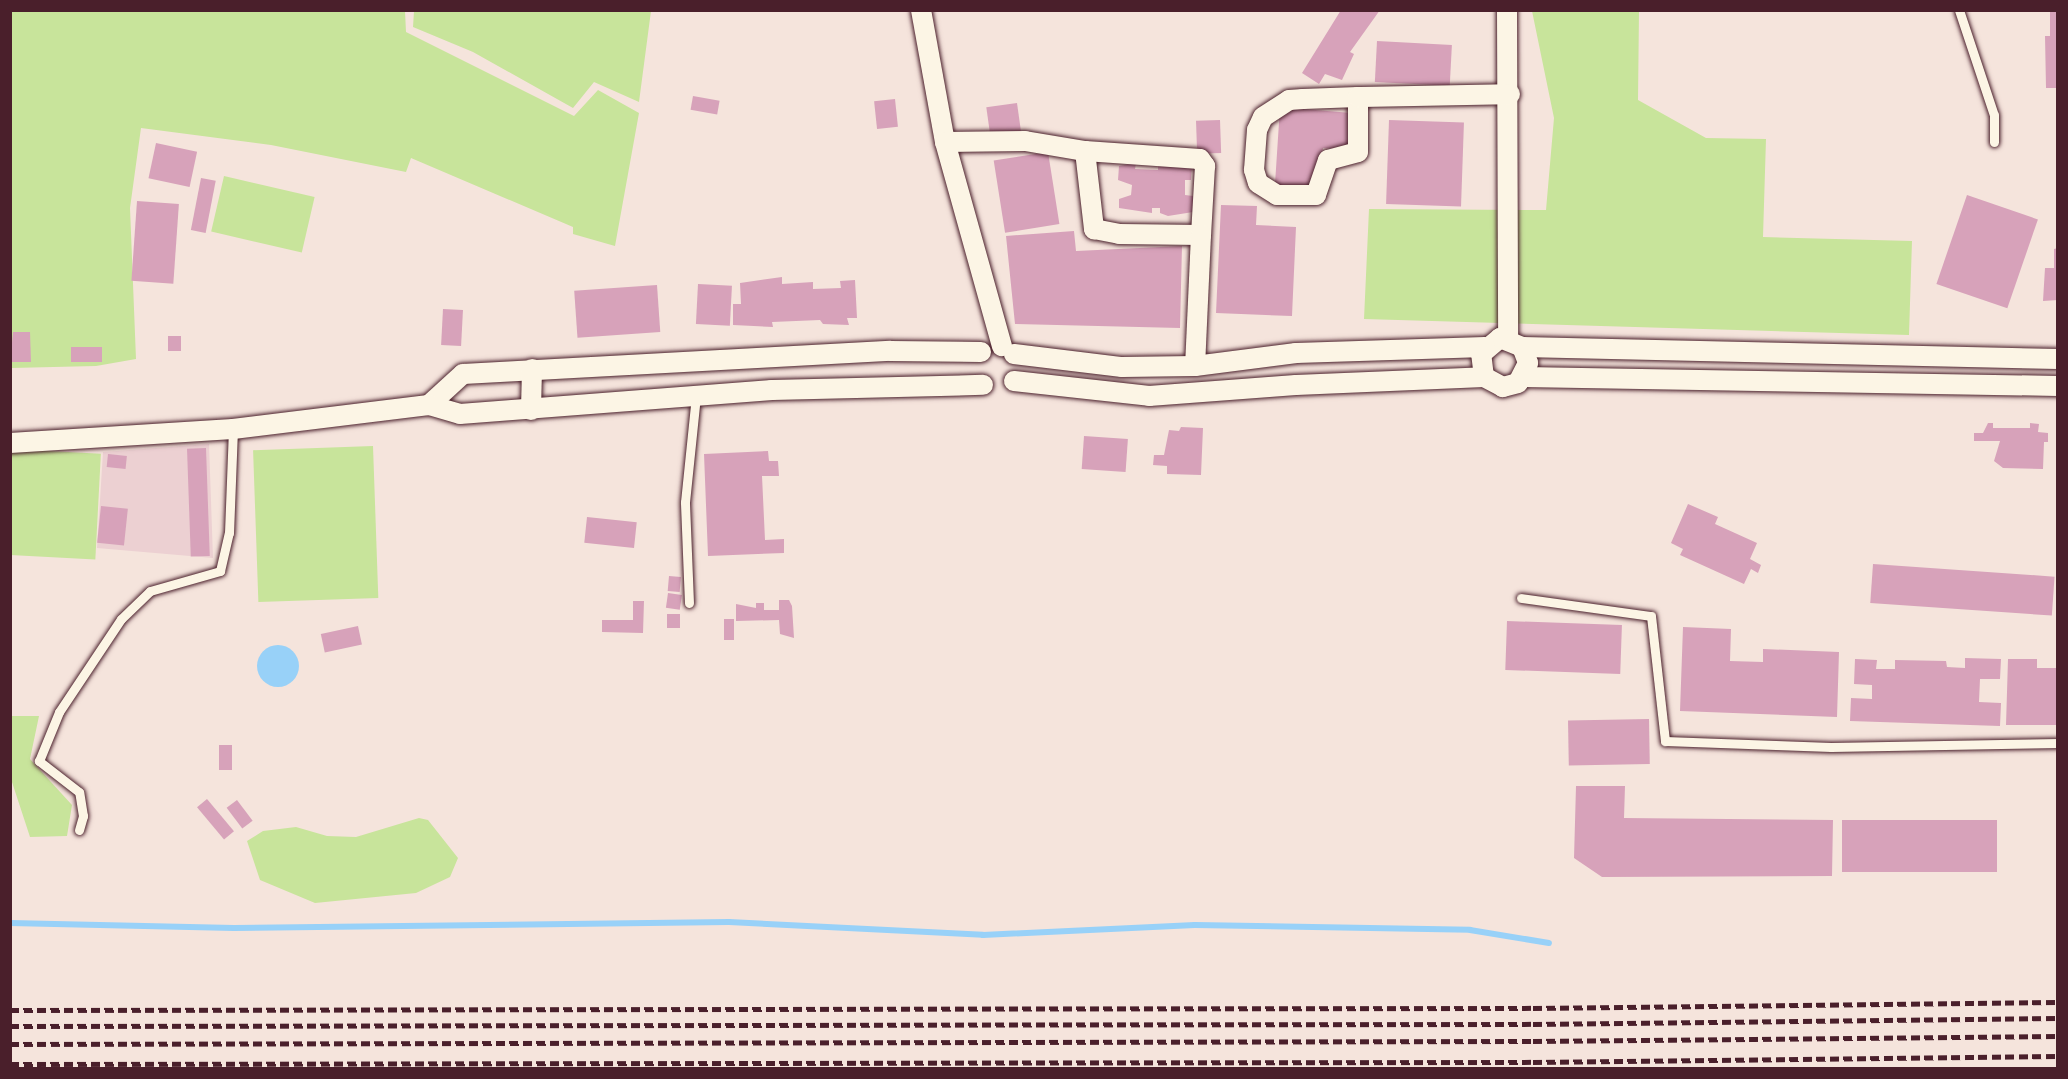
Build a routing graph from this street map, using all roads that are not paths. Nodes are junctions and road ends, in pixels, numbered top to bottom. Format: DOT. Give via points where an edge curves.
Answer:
graph roads {
  1 [pos="921,10"];
  2 [pos="1507,10"];
  3 [pos="1959,10"];
  4 [pos="1510,94"];
  5 [pos="1358,97"];
  6 [pos="945,142"];
  7 [pos="1994,142"];
  8 [pos="1085,151"];
  9 [pos="1201,235"];
  10 [pos="1515,343"];
  11 [pos="1485,347"];
  12 [pos="1008,350"];
  13 [pos="981,352"];
  14 [pos="1296,353"];
  15 [pos="772,356"];
  16 [pos="2058,359"];
  17 [pos="1195,366"];
  18 [pos="532,369"];
  19 [pos="1484,377"];
  20 [pos="1523,377"];
  21 [pos="1014,381"];
  22 [pos="983,385"];
  23 [pos="1296,385"];
  24 [pos="2058,386"];
  25 [pos="772,390"];
  26 [pos="696,396"];
  27 [pos="429,405"];
  28 [pos="531,410"];
  29 [pos="233,429"];
  30 [pos="10,443"];
  31 [pos="1521,598"];
  32 [pos="689,603"];
  33 [pos="2058,743"];
  34 [pos="79,830"];
  1 -- 6 [label="street"];
  2 -- 4 [label="street"];
  3 -- 7 [label="lane" via="1994,115"];
  4 -- 5 [label="street"];
  4 -- 10 [label="street"];
  5 -- 5 [label="street" via="1289,100 1276,105 1257,130 1254,170 1258,183 1277,195 1316,195 1328,160 1358,152"];
  6 -- 8 [label="street" via="1025,141"];
  6 -- 12 [label="street"];
  8 -- 9 [label="street" via="1094,229 1119,234"];
  8 -- 9 [label="street" via="1200,159 1205,166"];
  9 -- 17 [label="street"];
  10 -- 11 [label="street" via="1500,338"];
  10 -- 16 [label="street"];
  10 -- 20 [label="street" via="1528,363"];
  11 -- 14 [label="street"];
  11 -- 19 [label="street" via="1480,362"];
  12 -- 13 [label="street"];
  12 -- 17 [label="street" via="1122,367"];
  12 -- 21 [label="street" via="1019,367"];
  13 -- 15 [label="street"];
  13 -- 22 [label="street" via="975,365"];
  14 -- 17 [label="street"];
  14 -- 23 [label="street"];
  15 -- 18 [label="street"];
  15 -- 25 [label="street"];
  18 -- 27 [label="street" via="463,374"];
  18 -- 28 [label="street"];
  19 -- 20 [label="street" via="1503,387"];
  19 -- 23 [label="street"];
  20 -- 24 [label="street"];
  21 -- 22 [label="street" via="1003,389"];
  21 -- 23 [label="street" via="1149,396"];
  22 -- 25 [label="street"];
  25 -- 26 [label="street"];
  26 -- 28 [label="street"];
  26 -- 32 [label="lane" via="685,502"];
  27 -- 28 [label="street" via="460,414"];
  27 -- 29 [label="street"];
  29 -- 30 [label="street"];
  29 -- 34 [label="lane" via="229,533 220,571 150,591 121,619 59,712 39,761 80,792 83,816"];
  31 -- 33 [label="lane" via="1651,616 1665,741 1830,747"];
}
